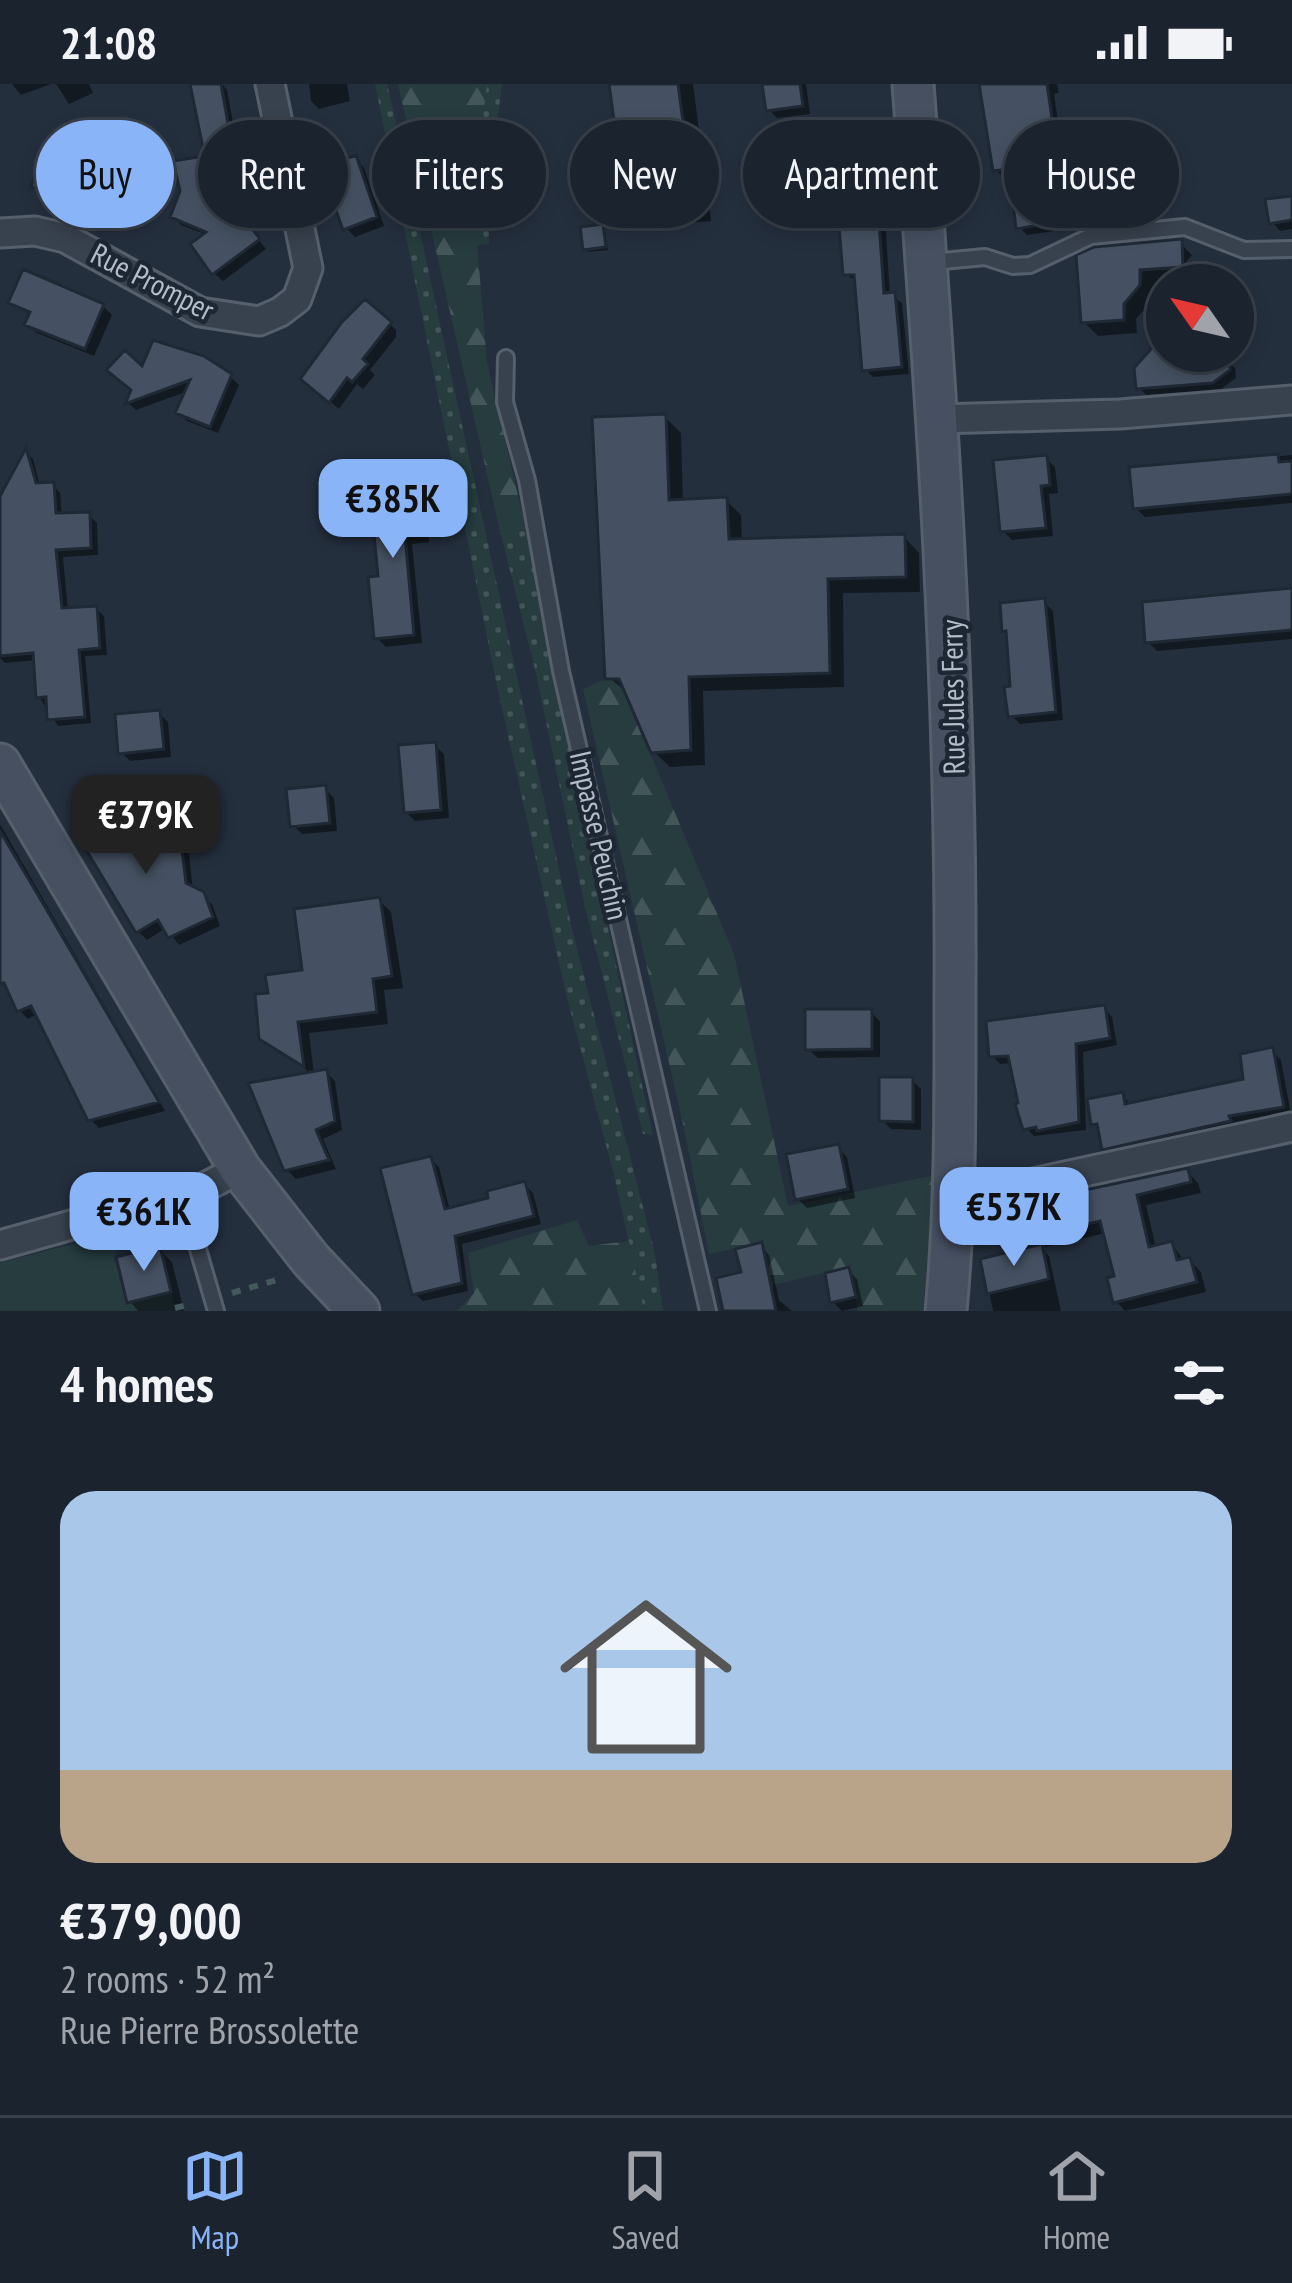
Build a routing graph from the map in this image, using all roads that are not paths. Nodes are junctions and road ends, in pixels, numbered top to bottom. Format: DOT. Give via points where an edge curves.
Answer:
graph roads {
  1 [pos="270,84"];
  2 [pos="913,84"];
  3 [pos="0,232"];
  4 [pos="1292,249"];
  5 [pos="926,263"];
  6 [pos="506,358"];
  7 [pos="1292,400"];
  8 [pos="939,419"];
  9 [pos="0,764"];
  10 [pos="1292,1126"];
  11 [pos="240,1169"];
  12 [pos="182,1194"];
  13 [pos="954,1200"];
  14 [pos="0,1245"];
  15 [pos="214,1305"];
  16 [pos="359,1311"];
  17 [pos="708,1311"];
  18 [pos="946,1311"];
  1 -- 3 [label="street, Rue Promper" via="308,268 297,299 280,312 259,321 200,312 65,238"];
  2 -- 5 [label="street, Rue Jules Ferry"];
  4 -- 5 [label="lane" via="1244,250 1185,227 1091,236 1030,265 985,257"];
  5 -- 8 [label="street, Rue Jules Ferry"];
  6 -- 17 [label="lane, Impasse Peuchin" via="506,402 561,671"];
  7 -- 8 [label="street"];
  8 -- 13 [label="street, Rue Jules Ferry" via="952,729"];
  9 -- 11 [label="street"];
  10 -- 13 [label="street"];
  11 -- 12 [label="street"];
  11 -- 16 [label="street"];
  12 -- 14 [label="street"];
  12 -- 15 [label="lane"];
  13 -- 18 [label="street, Rue Jules Ferry"];
}
